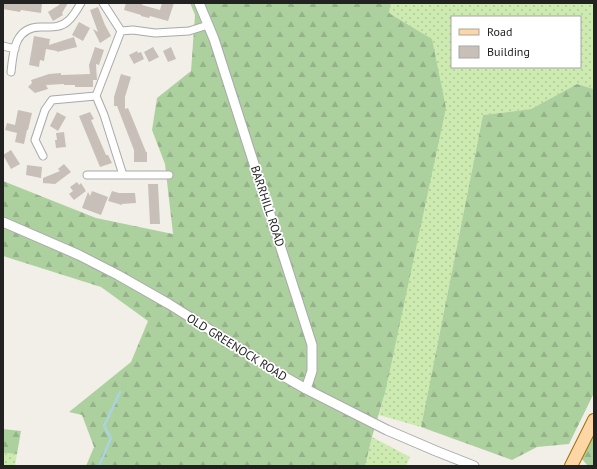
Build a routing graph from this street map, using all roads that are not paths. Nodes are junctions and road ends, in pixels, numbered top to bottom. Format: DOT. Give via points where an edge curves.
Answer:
graph roads {
  1 [pos="81,3"];
  2 [pos="103,3"];
  3 [pos="199,3"];
  4 [pos="208,25"];
  5 [pos="121,31"];
  6 [pos="3,46"];
  7 [pos="15,49"];
  8 [pos="11,72"];
  9 [pos="96,96"];
  10 [pos="43,156"];
  11 [pos="169,174"];
  12 [pos="87,175"];
  13 [pos="123,175"];
  14 [pos="3,222"];
  15 [pos="306,389"];
  16 [pos="594,420"];
  17 [pos="573,461"];
  18 [pos="474,466"];
  19 [pos="564,466"];
  1 -- 7 [label="street" via="69,21 55,28 26,29 18,38"];
  2 -- 5 [label="street"];
  3 -- 4 [label="street, BARRHILL ROAD"];
  4 -- 5 [label="street" via="189,32"];
  4 -- 15 [label="street, BARRHILL ROAD" via="312,345 312,371"];
  5 -- 9 [label="street"];
  6 -- 7 [label="street"];
  7 -- 8 [label="street"];
  9 -- 10 [label="street" via="52,100 45,110 36,140"];
  9 -- 13 [label="street"];
  11 -- 13 [label="street"];
  12 -- 13 [label="street"];
  14 -- 15 [label="street, OLD GREENOCK ROAD" via="118,274"];
  15 -- 18 [label="street, OLD GREENOCK ROAD" via="388,430"];
  16 -- 17 [label="main road"];
  17 -- 19 [label="main road"];
}
